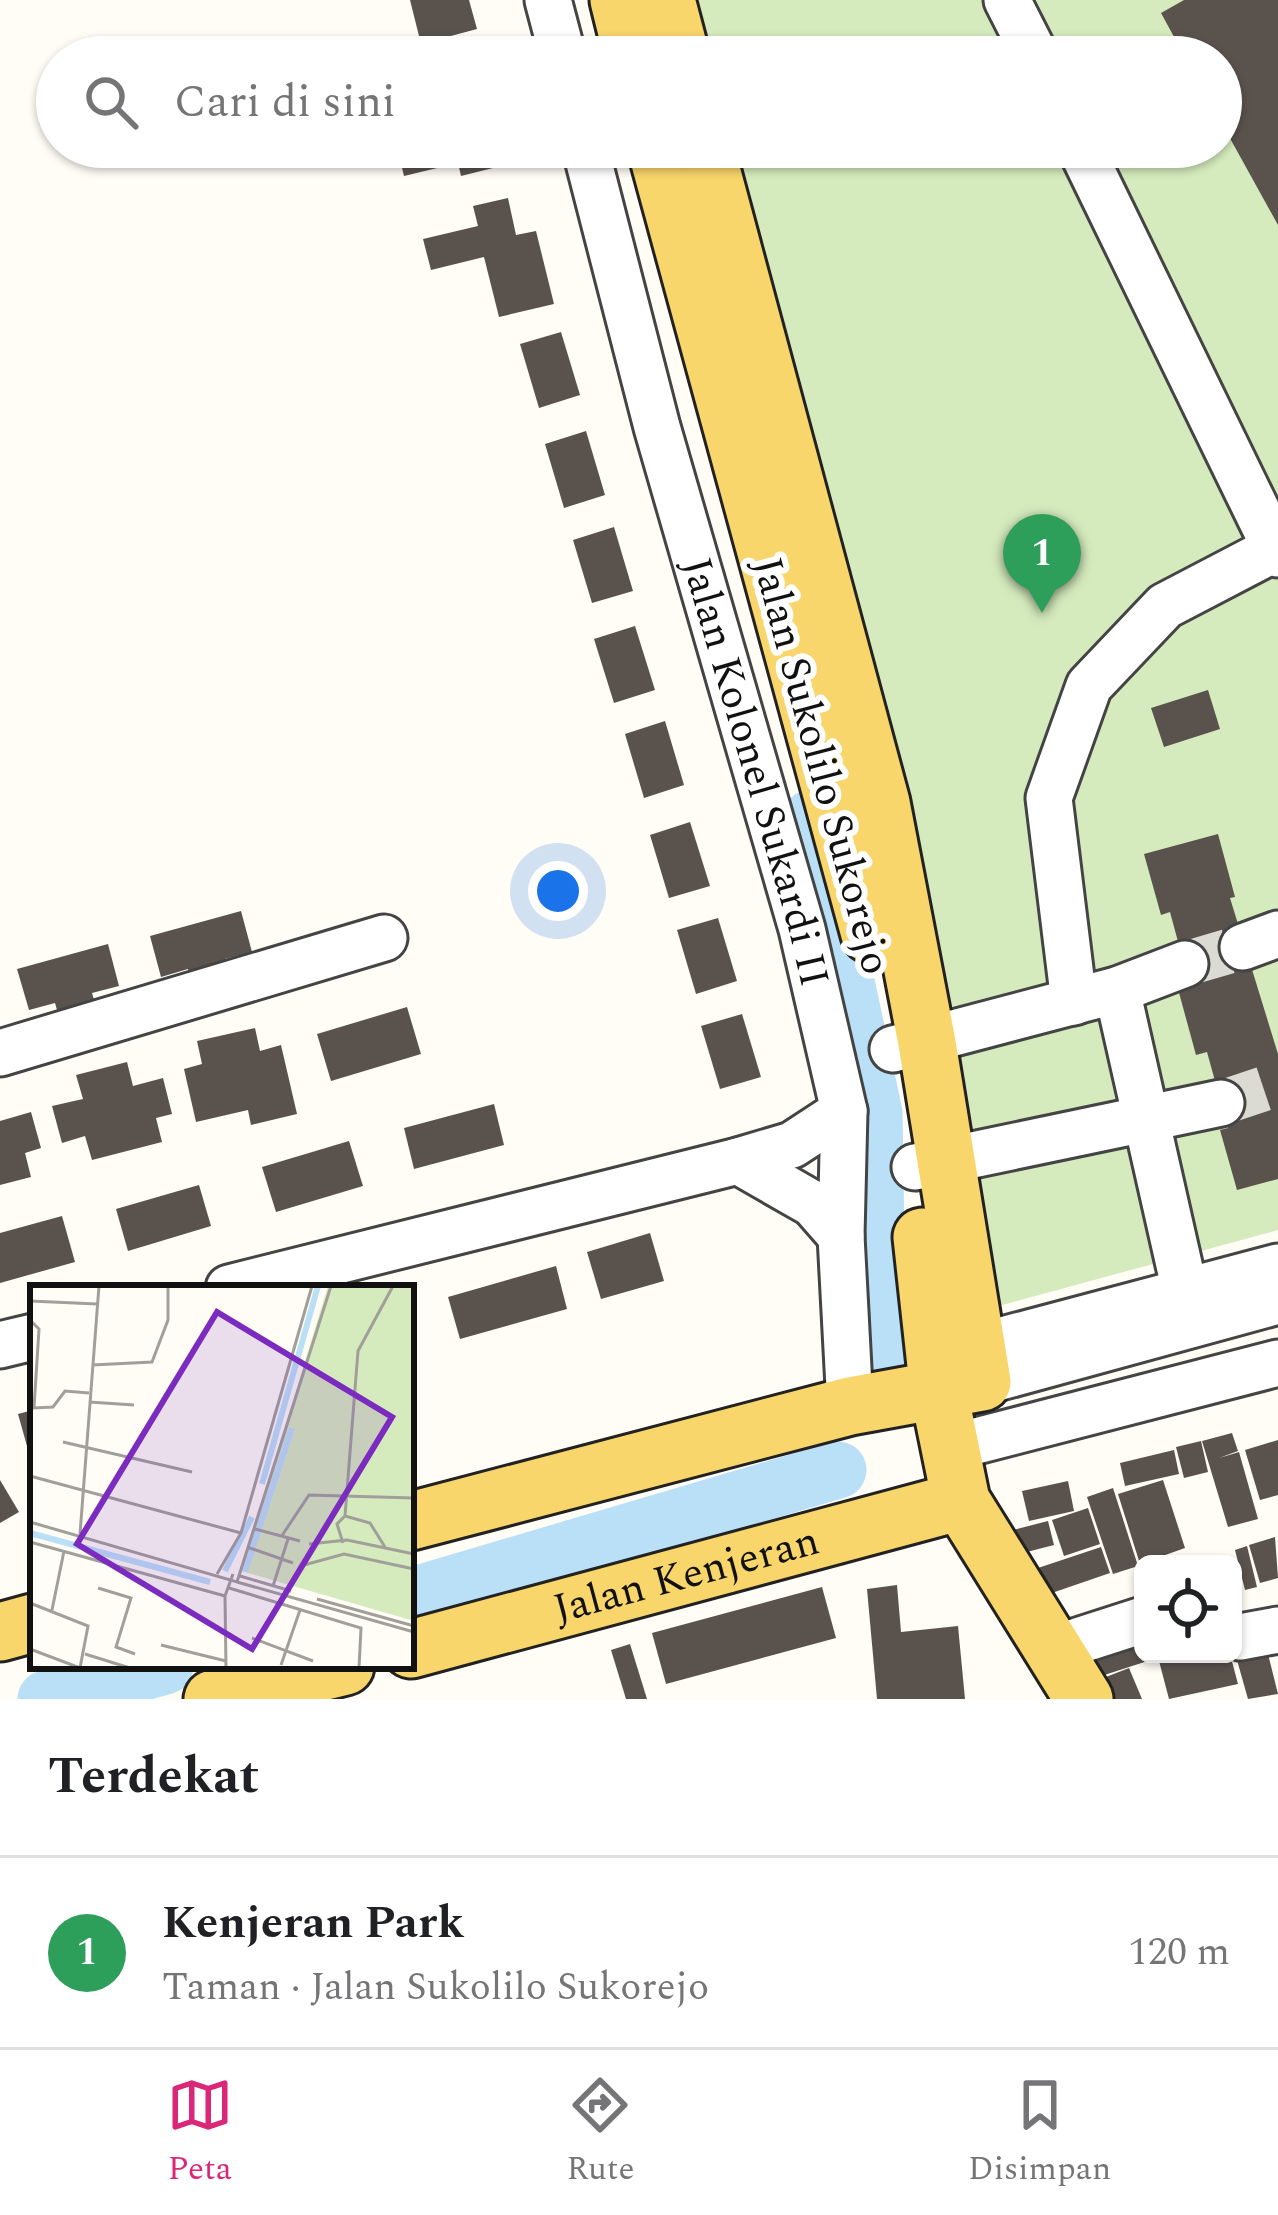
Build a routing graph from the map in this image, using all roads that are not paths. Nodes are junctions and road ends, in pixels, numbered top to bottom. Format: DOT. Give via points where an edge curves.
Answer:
graph roads {
  1 [pos="548,0"];
  2 [pos="619,0"];
  3 [pos="666,0"];
  4 [pos="1007,0"];
  5 [pos="557,36"];
  6 [pos="628,36"];
  7 [pos="675,36"];
  8 [pos="1025,36"];
  9 [pos="590,168"];
  10 [pos="663,168"];
  11 [pos="709,168"];
  12 [pos="1090,168"];
  13 [pos="770,484"];
  14 [pos="1277,550"];
  15 [pos="384,938"];
  16 [pos="1184,964"];
  17 [pos="1096,996"];
  18 [pos="931,1042"];
  19 [pos="0,1053"];
  20 [pos="1221,1102"];
  21 [pos="844,1111"];
  22 [pos="1145,1120"];
  23 [pos="952,1158"];
  24 [pos="738,1161"];
  25 [pos="841,1236"];
  26 [pos="1278,1267"];
  27 [pos="242,1285"];
  28 [pos="1186,1291"];
  29 [pos="1278,1300"];
  30 [pos="30,1338"];
  31 [pos="0,1346"];
  32 [pos="1278,1364"];
  33 [pos="957,1404"];
  34 [pos="850,1406"];
  35 [pos="414,1520"];
  36 [pos="1134,1623"];
  37 [pos="30,1624"];
  38 [pos="0,1632"];
  39 [pos="414,1648"];
  40 [pos="1053,1648"];
  41 [pos="333,1669"];
  42 [pos="213,1699"];
  43 [pos="1084,1699"];
  1 -- 5 [label="street"];
  2 -- 6 [label="main road"];
  3 -- 7 [label="main road"];
  4 -- 8 [label="street"];
  9 -- 21 [label="street, Jalan Kolonel Sukardi II" via="802,929"];
  10 -- 13 [label="main road, Jalan Sukolilo Sukorejo"];
  11 -- 13 [label="main road, Jalan Sukolilo Sukorejo"];
  12 -- 14 [label="street"];
  13 -- 18 [label="main road, Jalan Sukolilo Sukorejo" via="880,803"];
  14 -- 17 [label="street" via="1165,606 1089,686 1049,798"];
  15 -- 19 [label="street"];
  16 -- 17 [label="street"];
  17 -- 18 [label="street"];
  17 -- 22 [label="street"];
  18 -- 23 [label="main road, Jalan Sukolilo Sukorejo"];
  20 -- 22 [label="street"];
  21 -- 24 [label="street" via="792,1145"];
  21 -- 25 [label="street, Jalan Kolonel Sukardi II"];
  22 -- 23 [label="street"];
  22 -- 28 [label="street"];
  23 -- 33 [label="main road, Jalan Sukolilo Sukorejo"];
  24 -- 25 [label="street" via="813,1204"];
  24 -- 27 [label="street"];
  25 -- 34 [label="street, Jalan Kolonel Sukardi II"];
  26 -- 28 [label="street"];
  28 -- 33 [label="street"];
  29 -- 33 [label="street"];
  30 -- 31 [label="street"];
  32 -- 33 [label="street"];
  33 -- 34 [label="main road"];
  33 -- 39 [label="main road, Jalan Kenjeran"];
  33 -- 40 [label="main road"];
  34 -- 35 [label="main road"];
  36 -- 40 [label="street"];
  37 -- 38 [label="main road"];
  40 -- 43 [label="main road"];
  41 -- 42 [label="main road"];
}
